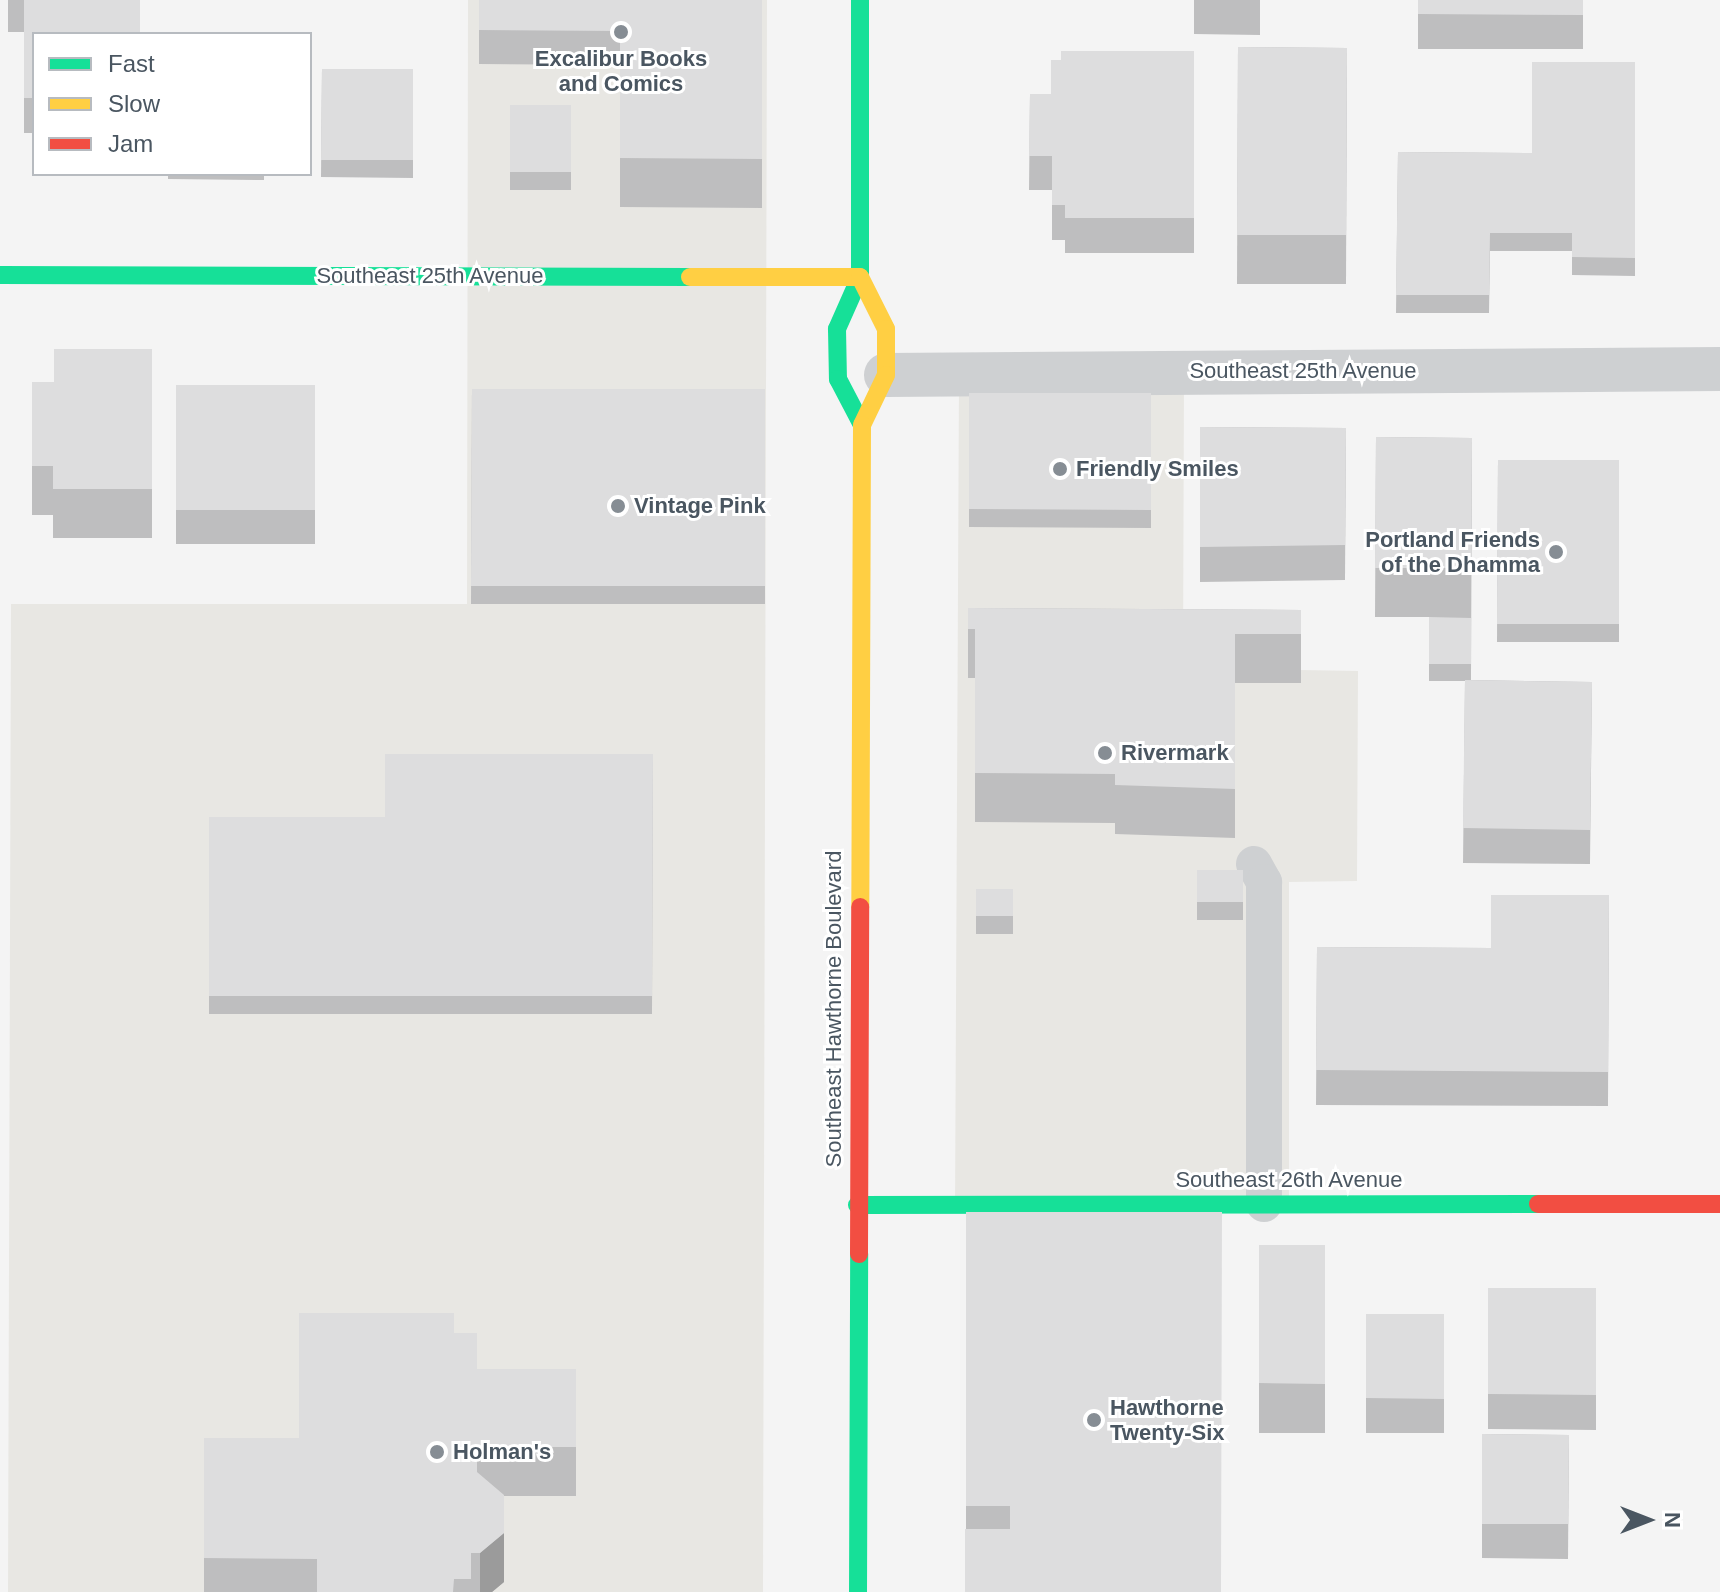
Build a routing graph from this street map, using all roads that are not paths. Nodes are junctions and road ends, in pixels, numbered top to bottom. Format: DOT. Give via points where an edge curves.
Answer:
graph roads {
  1 [pos="860,0"];
  2 [pos="0,275"];
  3 [pos="860,277"];
  4 [pos="1720,369"];
  5 [pos="886,375"];
  6 [pos="862,425"];
  7 [pos="1254,864"];
  8 [pos="1264,1204"];
  9 [pos="1720,1204"];
  10 [pos="857,1205"];
  11 [pos="858,1592"];
  1 -- 3 [label="main road, Southeast Hawthorne Boulevard"];
  2 -- 3 [label="main road, Southeast 25th Avenue"];
  3 -- 5 [label="main road, Southeast Hawthorne Boulevard" via="886,329"];
  3 -- 6 [label="main road, Southeast Hawthorne Boulevard" via="837,329 838,379"];
  4 -- 5 [label="street, Southeast 25th Avenue"];
  5 -- 6 [label="main road, Southeast Hawthorne Boulevard"];
  6 -- 10 [label="main road, Southeast Hawthorne Boulevard"];
  7 -- 8 [label="lane" via="1264,882"];
  8 -- 9 [label="main road, Southeast 26th Avenue"];
  8 -- 10 [label="main road, Southeast 26th Avenue"];
  10 -- 11 [label="main road, Southeast Hawthorne Boulevard"];
}
